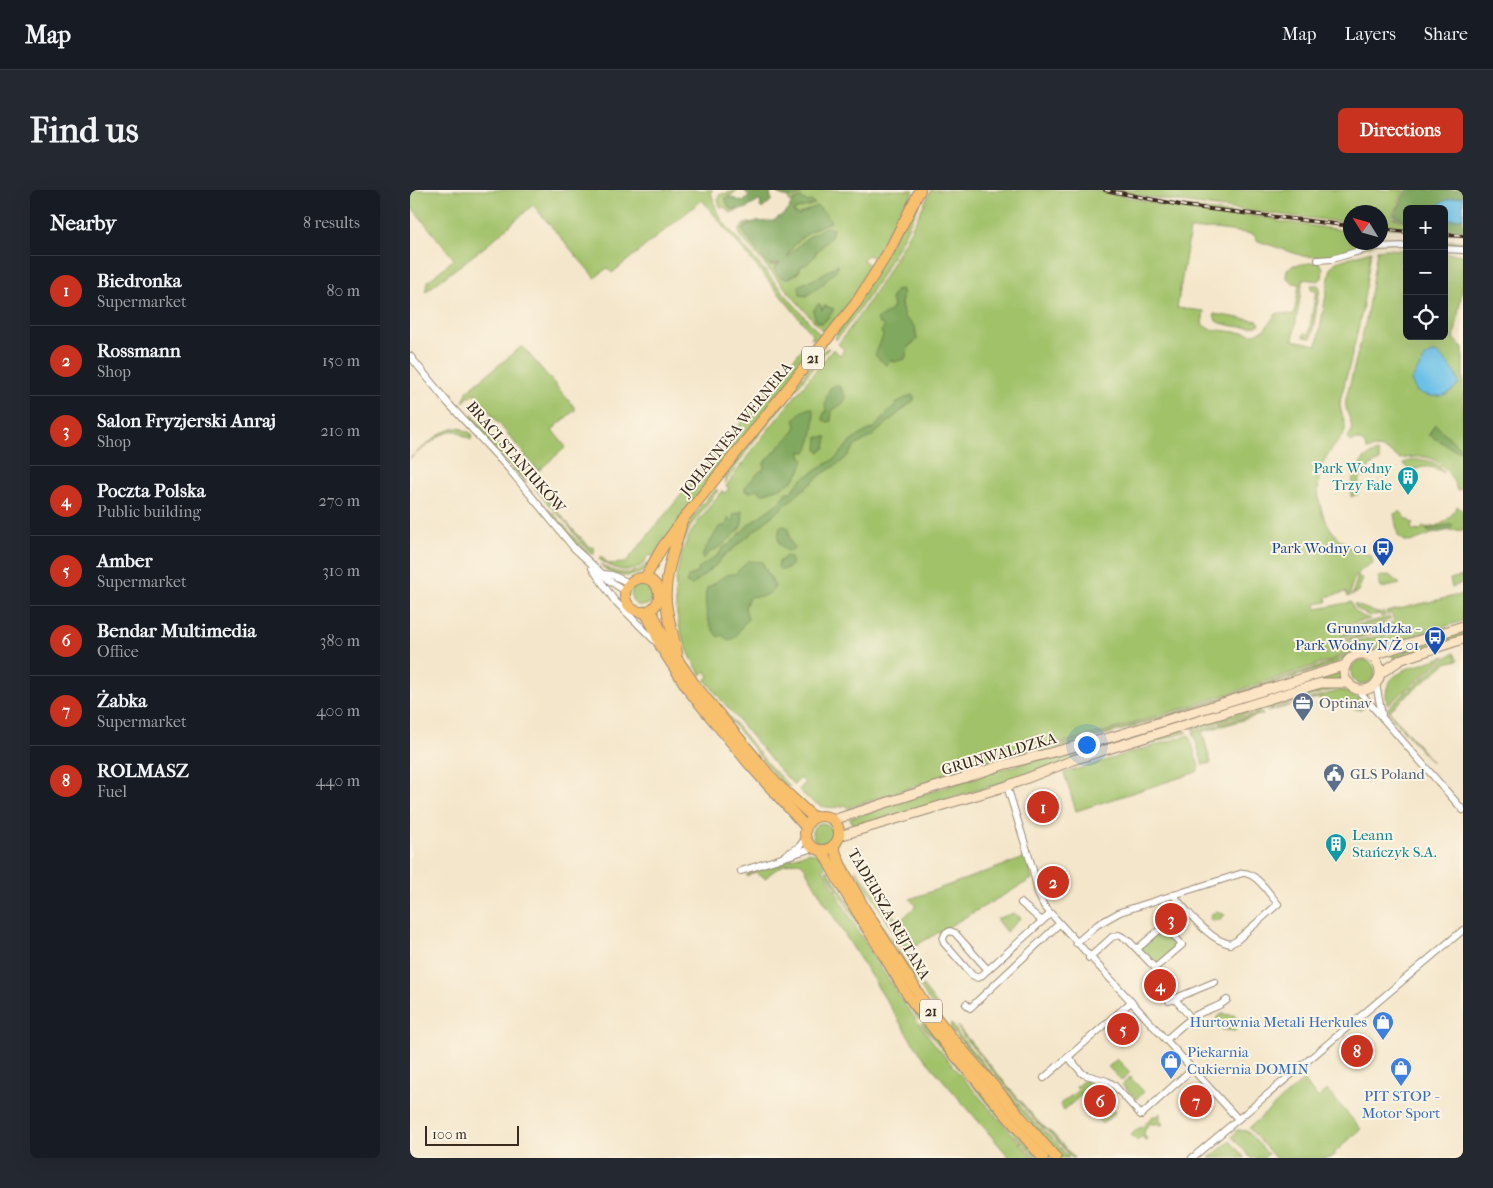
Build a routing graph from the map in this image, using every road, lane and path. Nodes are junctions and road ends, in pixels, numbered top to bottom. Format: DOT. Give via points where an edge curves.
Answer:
graph roads {
  1 [pos="920,190"];
  2 [pos="1403,246"];
  3 [pos="1448,249"];
  4 [pos="1463,250"];
  5 [pos="1318,260"];
  6 [pos="410,356"];
  7 [pos="684,518"];
  8 [pos="589,562"];
  9 [pos="649,580"];
  10 [pos="627,587"];
  11 [pos="648,611"];
  12 [pos="1463,626"];
  13 [pos="1463,639"];
  14 [pos="661,647"];
  15 [pos="1371,656"];
  16 [pos="677,658"];
  17 [pos="1346,665"];
  18 [pos="1380,673"];
  19 [pos="1348,684"];
  20 [pos="1376,684"];
  21 [pos="1358,690"];
  22 [pos="1384,718"];
  23 [pos="1007,786"];
  24 [pos="1463,810"];
  25 [pos="814,817"];
  26 [pos="833,820"];
  27 [pos="806,826"];
  28 [pos="839,836"];
  29 [pos="805,839"];
  30 [pos="833,846"];
  31 [pos="817,849"];
  32 [pos="776,861"];
  33 [pos="740,871"];
  34 [pos="1173,895"];
  35 [pos="1021,902"];
  36 [pos="1050,914"];
  37 [pos="1042,921"];
  38 [pos="1057,923"];
  39 [pos="1463,930"];
  40 [pos="1076,943"];
  41 [pos="1137,949"];
  42 [pos="1090,958"];
  43 [pos="988,970"];
  44 [pos="1215,982"];
  45 [pos="1227,1000"];
  46 [pos="1131,1002"];
  47 [pos="966,1004"];
  48 [pos="1191,1018"];
  49 [pos="1166,1040"];
  50 [pos="1068,1057"];
  51 [pos="1192,1069"];
  52 [pos="1044,1078"];
  53 [pos="1238,1119"];
  54 [pos="1043,1158"];
  55 [pos="1056,1158"];
  56 [pos="1192,1158"];
  1 -- 7 [label="main road, JOHANNESA WERNERA / 21" via="889,251 856,304"];
  2 -- 5 [label="street" via="1373,247"];
  3 -- 4 [label="street"];
  6 -- 8 [label="street, BRACI STANIUKÓW"];
  7 -- 9 [label="main road, JOHANNESA WERNERA / 21" via="662,548"];
  7 -- 16 [label="main road, 21" via="667,578 666,601"];
  8 -- 10 [label="street, BRACI STANIUKÓW"];
  8 -- 14 [label="street" via="614,600"];
  9 -- 10 [label="main road" via="636,579"];
  9 -- 11 [label="main road" via="657,586 659,597"];
  10 -- 11 [label="main road" via="629,607"];
  11 -- 14 [label="main road"];
  11 -- 16 [label="main road, 21"];
  12 -- 15 [label="street"];
  13 -- 18 [label="street" via="1402,659"];
  14 -- 27 [label="main road" via="690,692"];
  15 -- 17 [label="street" via="1356,655"];
  15 -- 18 [label="street" via="1376,660"];
  16 -- 25 [label="main road, 21" via="766,772"];
  17 -- 19 [label="street"];
  17 -- 26 [label="street, GRUNWALDZKA" via="1112,737 1003,765"];
  18 -- 20 [label="street"];
  19 -- 21 [label="street"];
  19 -- 23 [label="street, GRUNWALDZKA" via="1322,683 1304,688 1076,759"];
  20 -- 21 [label="street"];
  20 -- 22 [label="street"];
  21 -- 22 [label="street"];
  22 -- 24 [label="street"];
  23 -- 28 [label="street, GRUNWALDZKA"];
  23 -- 36 [label="street" via="1038,894"];
  25 -- 26 [label="main road" via="824,816"];
  25 -- 27 [label="main road"];
  26 -- 28 [label="main road"];
  27 -- 29 [label="main road"];
  28 -- 30 [label="main road"];
  29 -- 31 [label="main road, 21"];
  29 -- 32 [label="street" via="799,847"];
  30 -- 31 [label="main road"];
  30 -- 55 [label="main road, TADEUSZA REJTANA / 21" via="864,908 924,1002"];
  31 -- 32 [label="street"];
  31 -- 54 [label="main road, TADEUSZA REJTANA / 21" via="910,997 937,1034"];
  32 -- 33 [label="street"];
  34 -- 34 [label="street" via="1247,873 1254,876 1278,904 1230,944 1211,935"];
  34 -- 40 [label="street" via="1112,915"];
  35 -- 37 [label="street"];
  36 -- 37 [label="street"];
  36 -- 38 [label="street"];
  37 -- 43 [label="street"];
  38 -- 40 [label="street"];
  38 -- 47 [label="street" via="970,1008"];
  39 -- 53 [label="street"];
  40 -- 42 [label="street"];
  41 -- 41 [label="street" via="1155,968 1182,945 1165,925"];
  41 -- 42 [label="street" via="1124,936 1116,935"];
  42 -- 46 [label="street"];
  43 -- 43 [label="street" via="978,978 972,975 944,943 945,934 955,933"];
  44 -- 48 [label="street" via="1171,1000"];
  45 -- 48 [label="street" via="1218,1008"];
  46 -- 49 [label="street"];
  46 -- 50 [label="street"];
  48 -- 49 [label="street"];
  49 -- 51 [label="street"];
  50 -- 51 [label="street" via="1083,1074 1114,1086 1141,1115"];
  50 -- 52 [label="street"];
  51 -- 53 [label="street"];
  53 -- 56 [label="street"];
}
